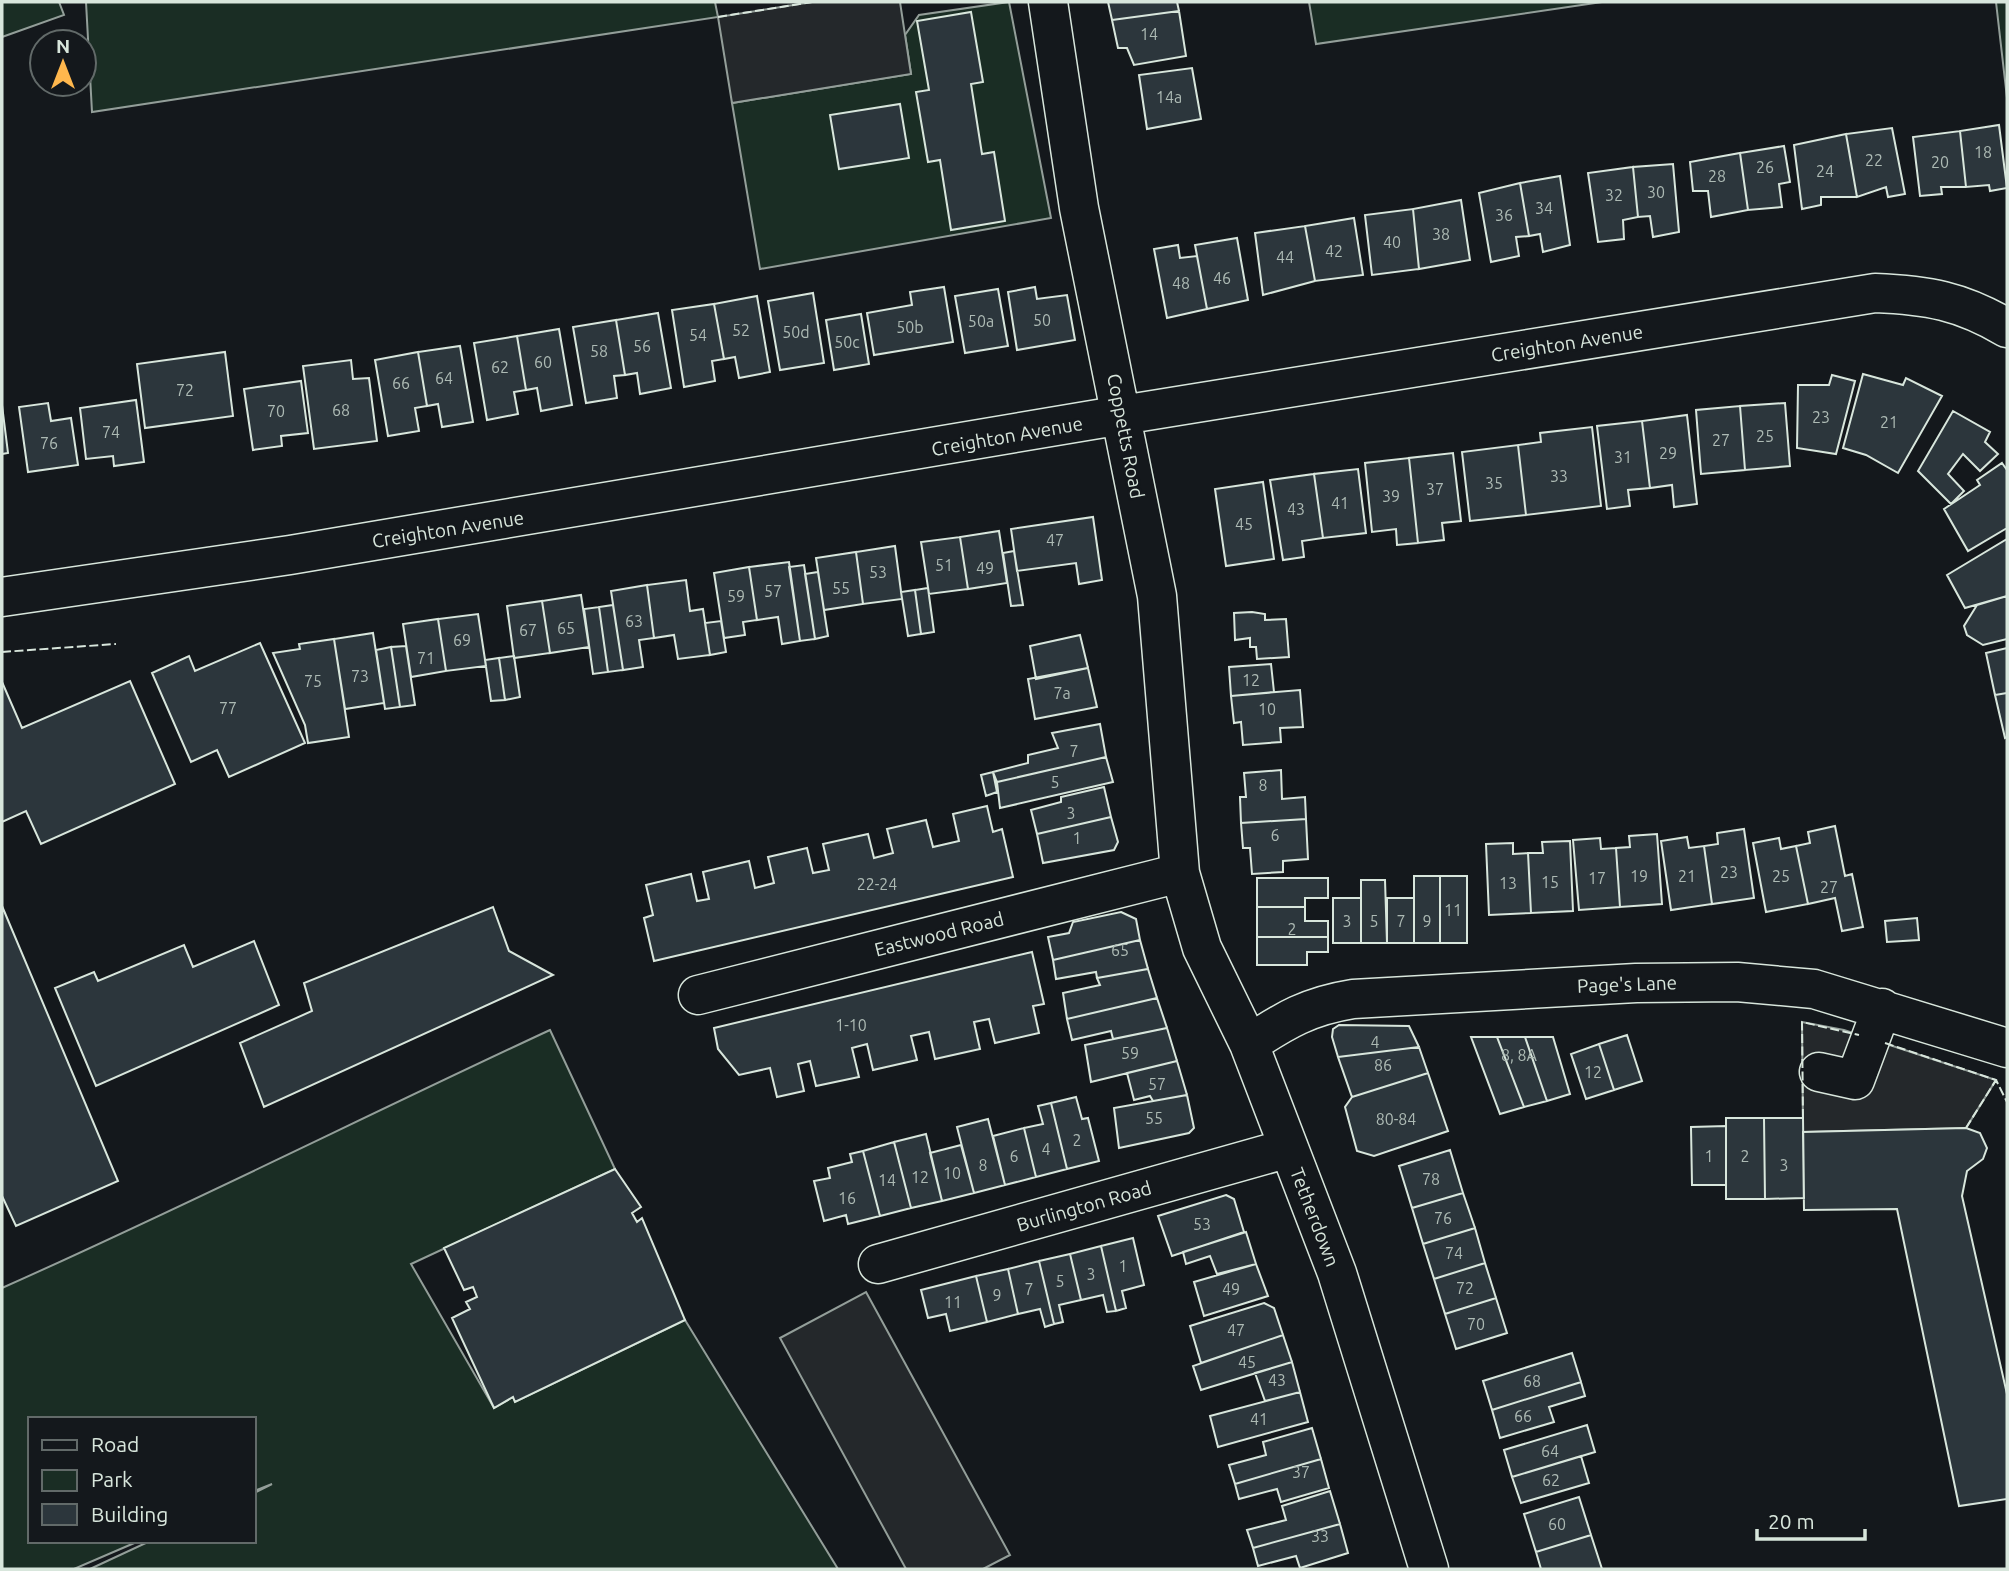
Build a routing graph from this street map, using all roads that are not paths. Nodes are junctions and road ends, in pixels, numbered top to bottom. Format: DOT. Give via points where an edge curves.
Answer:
graph roads {
  1 [pos="1048,2"];
  2 [pos="2007,328"];
  3 [pos="1122,415"];
  4 [pos="2,597"];
  5 [pos="1180,873"];
  6 [pos="698,995"];
  7 [pos="1882,1008"];
  8 [pos="1249,1044"];
  9 [pos="2007,1048"];
  10 [pos="1819,1072"];
  11 [pos="1289,1148"];
  12 [pos="878,1264"];
  13 [pos="1429,1569"];
  1 -- 3 [label="street, Coppetts Road" via="1079,208"];
  2 -- 3 [label="street, Creighton Avenue" via="1980,312 1926,295 1875,293"];
  3 -- 4 [label="street, Creighton Avenue" via="290,555"];
  3 -- 5 [label="street, Coppetts Road" via="1157,596"];
  5 -- 6 [label="street, Eastwood Road"];
  5 -- 8 [label="street, Tetherdown" via="1202,948"];
  7 -- 8 [label="street, Page's Lane" via="1814,989 1737,982 1636,982 1320,1004 1288,1018"];
  7 -- 9 [label="street, Page's Lane"];
  7 -- 10 [label="street" via="1855,1080"];
  8 -- 11 [label="street, Tetherdown"];
  11 -- 12 [label="street, Burlington Road"];
  11 -- 13 [label="street, Tetherdown" via="1337,1273"];
}
